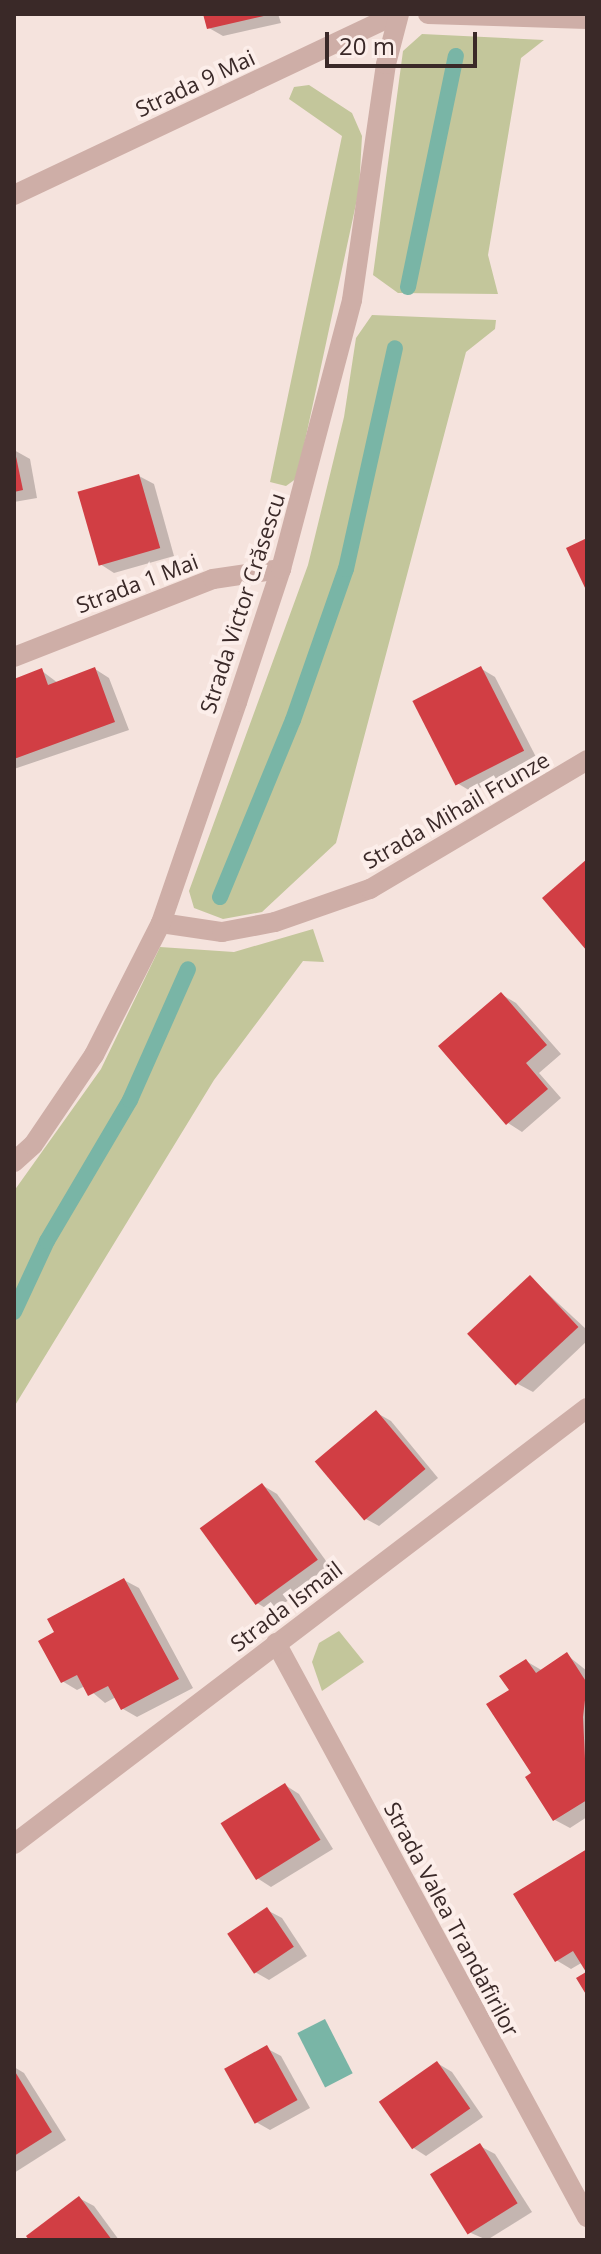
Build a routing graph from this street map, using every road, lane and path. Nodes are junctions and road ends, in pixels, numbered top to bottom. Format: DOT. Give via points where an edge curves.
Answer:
graph roads {
  1 [pos="398,14"];
  2 [pos="428,14"];
  3 [pos="587,19"];
  4 [pos="14,195"];
  5 [pos="281,569"];
  6 [pos="14,657"];
  7 [pos="587,760"];
  8 [pos="161,923"];
  9 [pos="14,1162"];
  10 [pos="587,1408"];
  11 [pos="276,1643"];
  12 [pos="14,1844"];
  13 [pos="587,2217"];
  1 -- 4 [label="street, Strada 9 Mai"];
  1 -- 5 [label="street, Strada Victor Crăsescu" via="352,300"];
  2 -- 3 [label="street"];
  5 -- 6 [label="street, Strada 1 Mai" via="213,579"];
  5 -- 8 [label="street, Strada Victor Crăsescu"];
  7 -- 8 [label="street, Strada Mihail Frunze" via="370,889 275,922 222,932"];
  8 -- 9 [label="street, Strada Victor Crăsescu" via="94,1055 33,1145"];
  10 -- 11 [label="street, Strada Ismail"];
  11 -- 12 [label="street, Strada Ismail"];
  11 -- 13 [label="street, Strada Valea Trandafirilor"];
}
